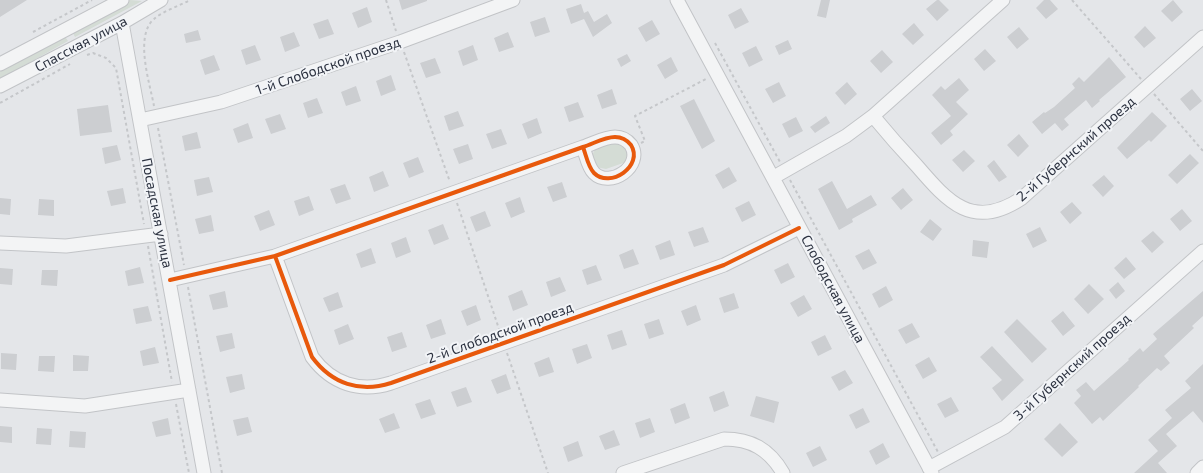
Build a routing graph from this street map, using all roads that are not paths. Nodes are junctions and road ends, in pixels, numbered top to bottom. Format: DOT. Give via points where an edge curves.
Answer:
graph roads {
  1 [pos="122,0"];
  2 [pos="161,0"];
  3 [pos="513,0"];
  4 [pos="677,0"];
  5 [pos="1003,0"];
  6 [pos="122,23"];
  7 [pos="1203,37"];
  8 [pos="0,64"];
  9 [pos="0,86"];
  10 [pos="873,116"];
  11 [pos="140,120"];
  12 [pos="583,147"];
  13 [pos="774,177"];
  14 [pos="799,228"];
  15 [pos="161,234"];
  16 [pos="0,243"];
  17 [pos="1203,251"];
  18 [pos="275,256"];
  19 [pos="170,280"];
  20 [pos="188,390"];
  21 [pos="0,400"];
  22 [pos="1203,467"];
  23 [pos="931,471"];
  24 [pos="204,473"];
  25 [pos="623,473"];
  26 [pos="783,473"];
  27 [pos="1197,473"];
  1 -- 8 [label="street, Спасская улица"];
  2 -- 6 [label="street, Спасская улица"];
  3 -- 11 [label="street, 1-й Слободской проезд" via="400,42 221,102"];
  4 -- 13 [label="street, Слободская улица"];
  5 -- 10 [label="street"];
  6 -- 9 [label="street, Спасская улица"];
  6 -- 11 [label="street, Посадская улица"];
  7 -- 10 [label="street, 2-й Губернский проезд" via="1022,198 1006,207 989,212 966,209 945,198"];
  10 -- 13 [label="street" via="846,136"];
  11 -- 15 [label="street, Посадская улица"];
  12 -- 12 [label="street" via="594,172 600,176 614,177 629,170 633,163 633,149 623,138 616,137"];
  12 -- 18 [label="street"];
  13 -- 14 [label="street, Слободская улица"];
  14 -- 18 [label="street, 2-й Слободской проезд" via="724,265 369,388 347,385 327,374 312,357"];
  14 -- 23 [label="street, Слободская улица"];
  15 -- 16 [label="street" via="66,246"];
  15 -- 19 [label="street, Посадская улица"];
  17 -- 23 [label="street, 3-й Губернский проезд" via="1005,427 943,461"];
  18 -- 19 [label="street"];
  19 -- 20 [label="street, Посадская улица"];
  20 -- 21 [label="street" via="85,406"];
  20 -- 24 [label="street, Посадская улица"];
  22 -- 27 [label="street"];
  25 -- 26 [label="street" via="724,439 739,439 766,450"];
}
